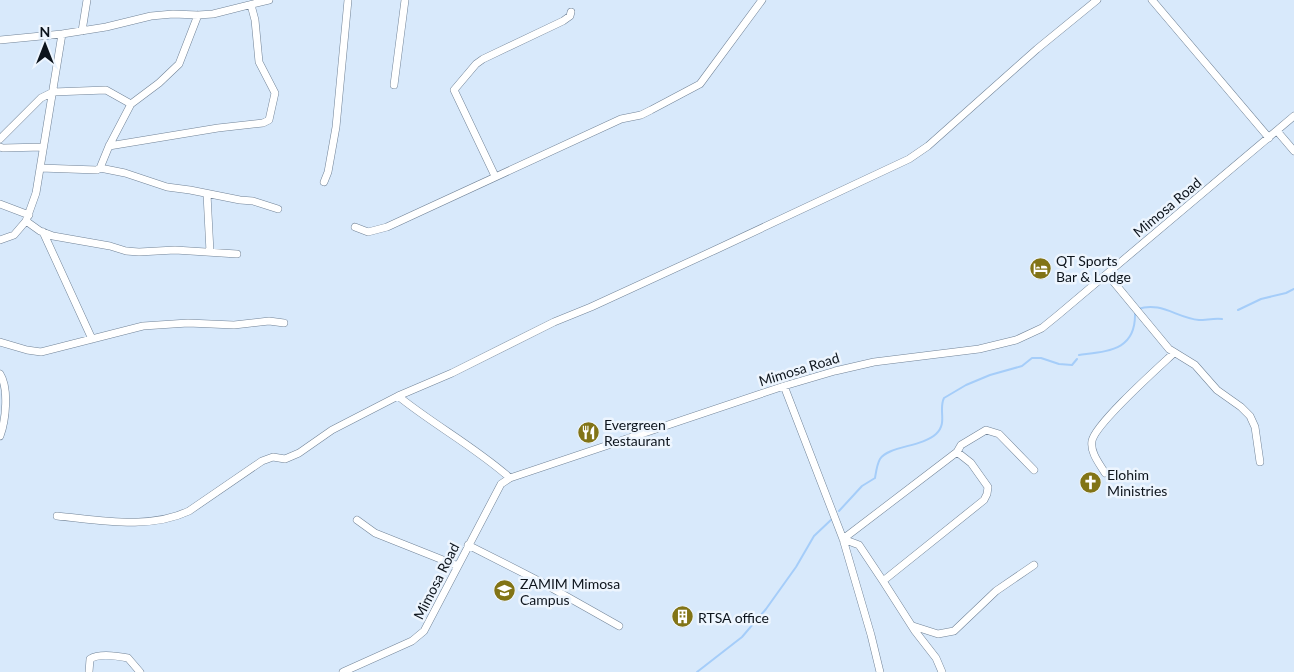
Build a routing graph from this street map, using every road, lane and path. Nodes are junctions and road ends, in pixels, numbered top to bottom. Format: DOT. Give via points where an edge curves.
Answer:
graph roads {
  1 [pos="87,0"];
  2 [pos="269,0"];
  3 [pos="348,0"];
  4 [pos="405,0"];
  5 [pos="762,0"];
  6 [pos="1096,0"];
  7 [pos="1152,0"];
  8 [pos="251,5"];
  9 [pos="571,12"];
  10 [pos="198,15"];
  11 [pos="82,31"];
  12 [pos="62,34"];
  13 [pos="0,40"];
  14 [pos="394,85"];
  15 [pos="53,92"];
  16 [pos="131,104"];
  17 [pos="1294,116"];
  18 [pos="1277,131"];
  19 [pos="1269,138"];
  20 [pos="0,139"];
  21 [pos="109,146"];
  22 [pos="0,147"];
  23 [pos="44,147"];
  24 [pos="1294,151"];
  25 [pos="40,168"];
  26 [pos="100,168"];
  27 [pos="495,176"];
  28 [pos="324,182"];
  29 [pos="207,194"];
  30 [pos="0,204"];
  31 [pos="278,209"];
  32 [pos="28,218"];
  33 [pos="355,227"];
  34 [pos="43,232"];
  35 [pos="0,240"];
  36 [pos="210,252"];
  37 [pos="238,254"];
  38 [pos="1107,274"];
  39 [pos="284,323"];
  40 [pos="92,339"];
  41 [pos="0,342"];
  42 [pos="1174,353"];
  43 [pos="0,374"];
  44 [pos="784,386"];
  45 [pos="398,396"];
  46 [pos="0,436"];
  47 [pos="957,452"];
  48 [pos="1260,462"];
  49 [pos="1034,470"];
  50 [pos="1105,473"];
  51 [pos="510,478"];
  52 [pos="57,516"];
  53 [pos="357,520"];
  54 [pos="844,539"];
  55 [pos="468,545"];
  56 [pos="1034,565"];
  57 [pos="458,566"];
  58 [pos="884,581"];
  59 [pos="619,626"];
  60 [pos="912,626"];
  61 [pos="89,672"];
  62 [pos="140,672"];
  63 [pos="344,672"];
  64 [pos="880,672"];
  65 [pos="942,672"];
  1 -- 11 [label="street"];
  2 -- 8 [label="street"];
  3 -- 28 [label="street" via="336,127"];
  4 -- 14 [label="street"];
  5 -- 27 [label="street" via="698,86 652,110 621,119"];
  6 -- 45 [label="street" via="909,159"];
  7 -- 19 [label="street"];
  8 -- 10 [label="street"];
  8 -- 21 [label="street" via="259,62 275,93 269,120"];
  9 -- 27 [label="street" via="567,19 479,62 454,90"];
  10 -- 11 [label="street" via="151,16"];
  10 -- 16 [label="street" via="179,64"];
  11 -- 12 [label="street"];
  12 -- 13 [label="street"];
  12 -- 15 [label="street"];
  15 -- 16 [label="street" via="106,90"];
  15 -- 20 [label="street" via="41,98"];
  15 -- 23 [label="street"];
  16 -- 21 [label="street"];
  17 -- 18 [label="street, Mimosa Road"];
  18 -- 19 [label="street, Mimosa Road"];
  18 -- 24 [label="street"];
  19 -- 38 [label="street, Mimosa Road"];
  21 -- 26 [label="street"];
  22 -- 23 [label="street"];
  23 -- 25 [label="street"];
  25 -- 26 [label="street" via="74,171"];
  25 -- 32 [label="street"];
  26 -- 29 [label="street" via="167,187"];
  27 -- 33 [label="street" via="388,227 368,232"];
  29 -- 31 [label="street" via="253,201"];
  29 -- 36 [label="street"];
  30 -- 32 [label="street"];
  32 -- 34 [label="street"];
  32 -- 35 [label="street" via="14,235"];
  34 -- 36 [label="street" via="132,252"];
  34 -- 40 [label="street"];
  36 -- 37 [label="street"];
  38 -- 42 [label="street"];
  38 -- 44 [label="street, Mimosa Road" via="1042,328 1016,340 979,349 854,366"];
  39 -- 40 [label="street" via="143,326"];
  40 -- 41 [label="street" via="41,352"];
  42 -- 48 [label="street" via="1191,362 1217,390 1250,416 1256,427"];
  42 -- 50 [label="street" via="1094,435 1093,451"];
  43 -- 46 [label="street" via="5,398"];
  44 -- 51 [label="street, Mimosa Road"];
  44 -- 54 [label="street"];
  45 -- 51 [label="street"];
  45 -- 52 [label="street" via="332,430 299,453 285,459 262,461 177,517 135,522"];
  47 -- 49 [label="street" via="962,445 986,430 993,431"];
  47 -- 54 [label="street"];
  47 -- 58 [label="street" via="988,487 988,494"];
  51 -- 55 [label="street, Mimosa Road" via="501,484"];
  53 -- 57 [label="street" via="375,533"];
  54 -- 58 [label="street" via="859,546"];
  54 -- 64 [label="street"];
  55 -- 57 [label="street, Mimosa Road"];
  55 -- 59 [label="street"];
  56 -- 60 [label="street" via="996,591 954,631 938,634"];
  57 -- 63 [label="street, Mimosa Road" via="424,631 412,641"];
  58 -- 60 [label="street"];
  60 -- 65 [label="street" via="936,658"];
  61 -- 62 [label="street" via="90,659 103,656 128,658"];
}
